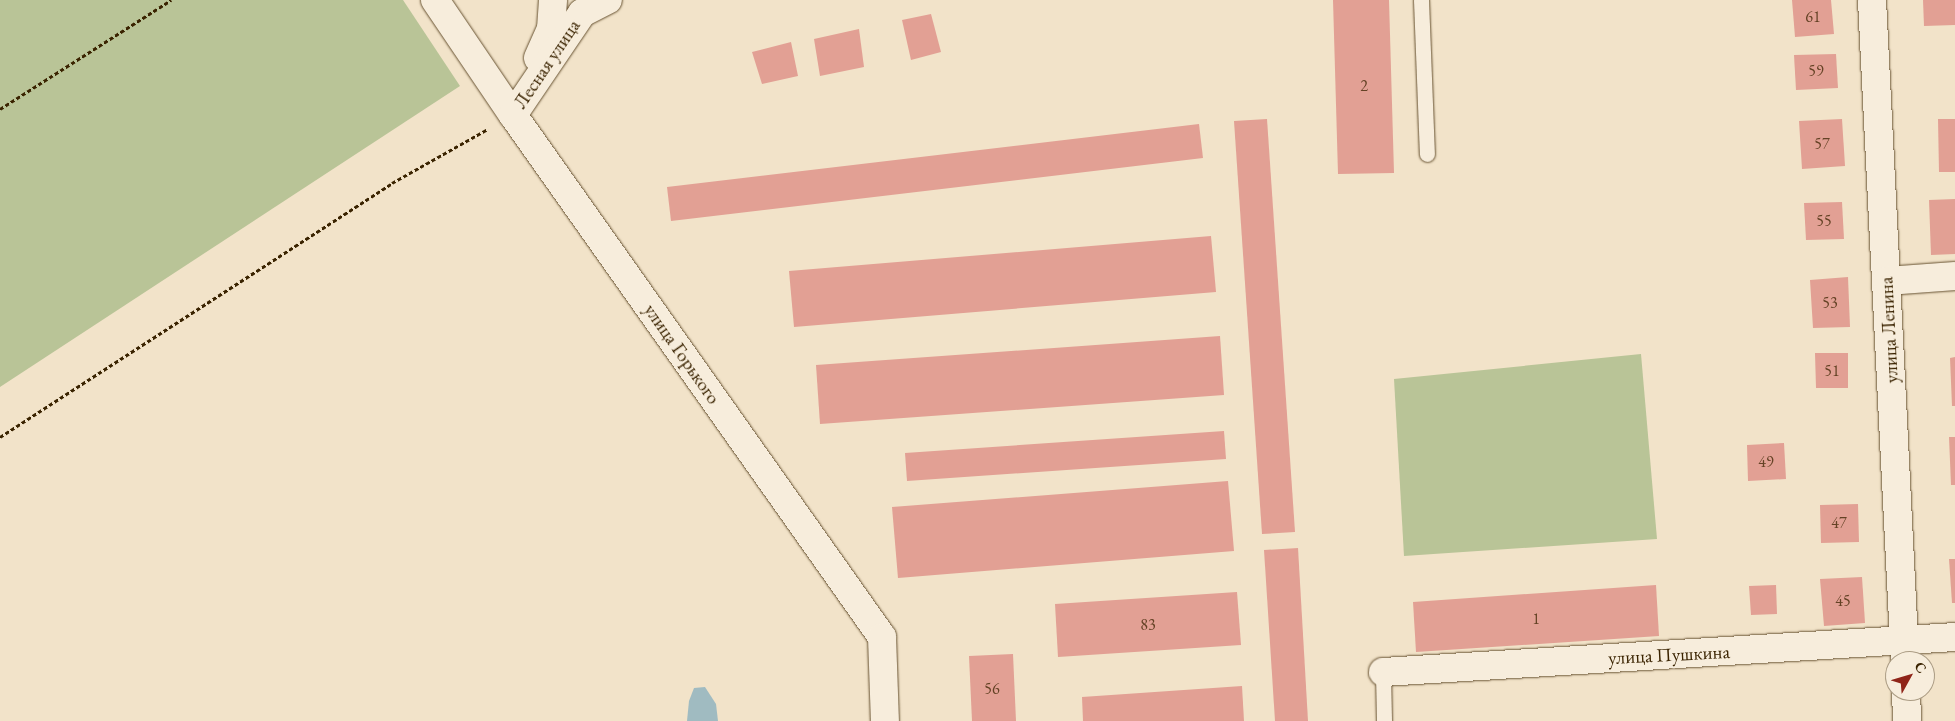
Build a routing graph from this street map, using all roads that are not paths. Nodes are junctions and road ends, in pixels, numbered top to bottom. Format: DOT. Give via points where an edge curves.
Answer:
graph roads {
  1 [pos="435,0"];
  2 [pos="553,0"];
  3 [pos="608,0"];
  4 [pos="1421,0"];
  5 [pos="1872,0"];
  6 [pos="513,116"];
  7 [pos="1427,154"];
  8 [pos="1955,276"];
  9 [pos="1887,281"];
  10 [pos="1955,637"];
  11 [pos="1904,651"];
  12 [pos="1885,652"];
  13 [pos="1383,672"];
  14 [pos="1906,701"];
  15 [pos="885,721"];
  16 [pos="1384,721"];
  17 [pos="1907,721"];
  1 -- 6 [label="street, улица Горького"];
  2 -- 6 [label="street" via="551,29"];
  3 -- 6 [label="street, Лесная улица" via="582,13"];
  4 -- 7 [label="lane"];
  5 -- 9 [label="street, улица Ленина"];
  6 -- 15 [label="street, улица Горького" via="882,637"];
  8 -- 9 [label="street"];
  9 -- 11 [label="street, улица Ленина"];
  10 -- 11 [label="street, улица Пушкина"];
  12 -- 13 [label="street, улица Пушкина"];
  13 -- 16 [label="lane"];
  14 -- 17 [label="street"];
}
